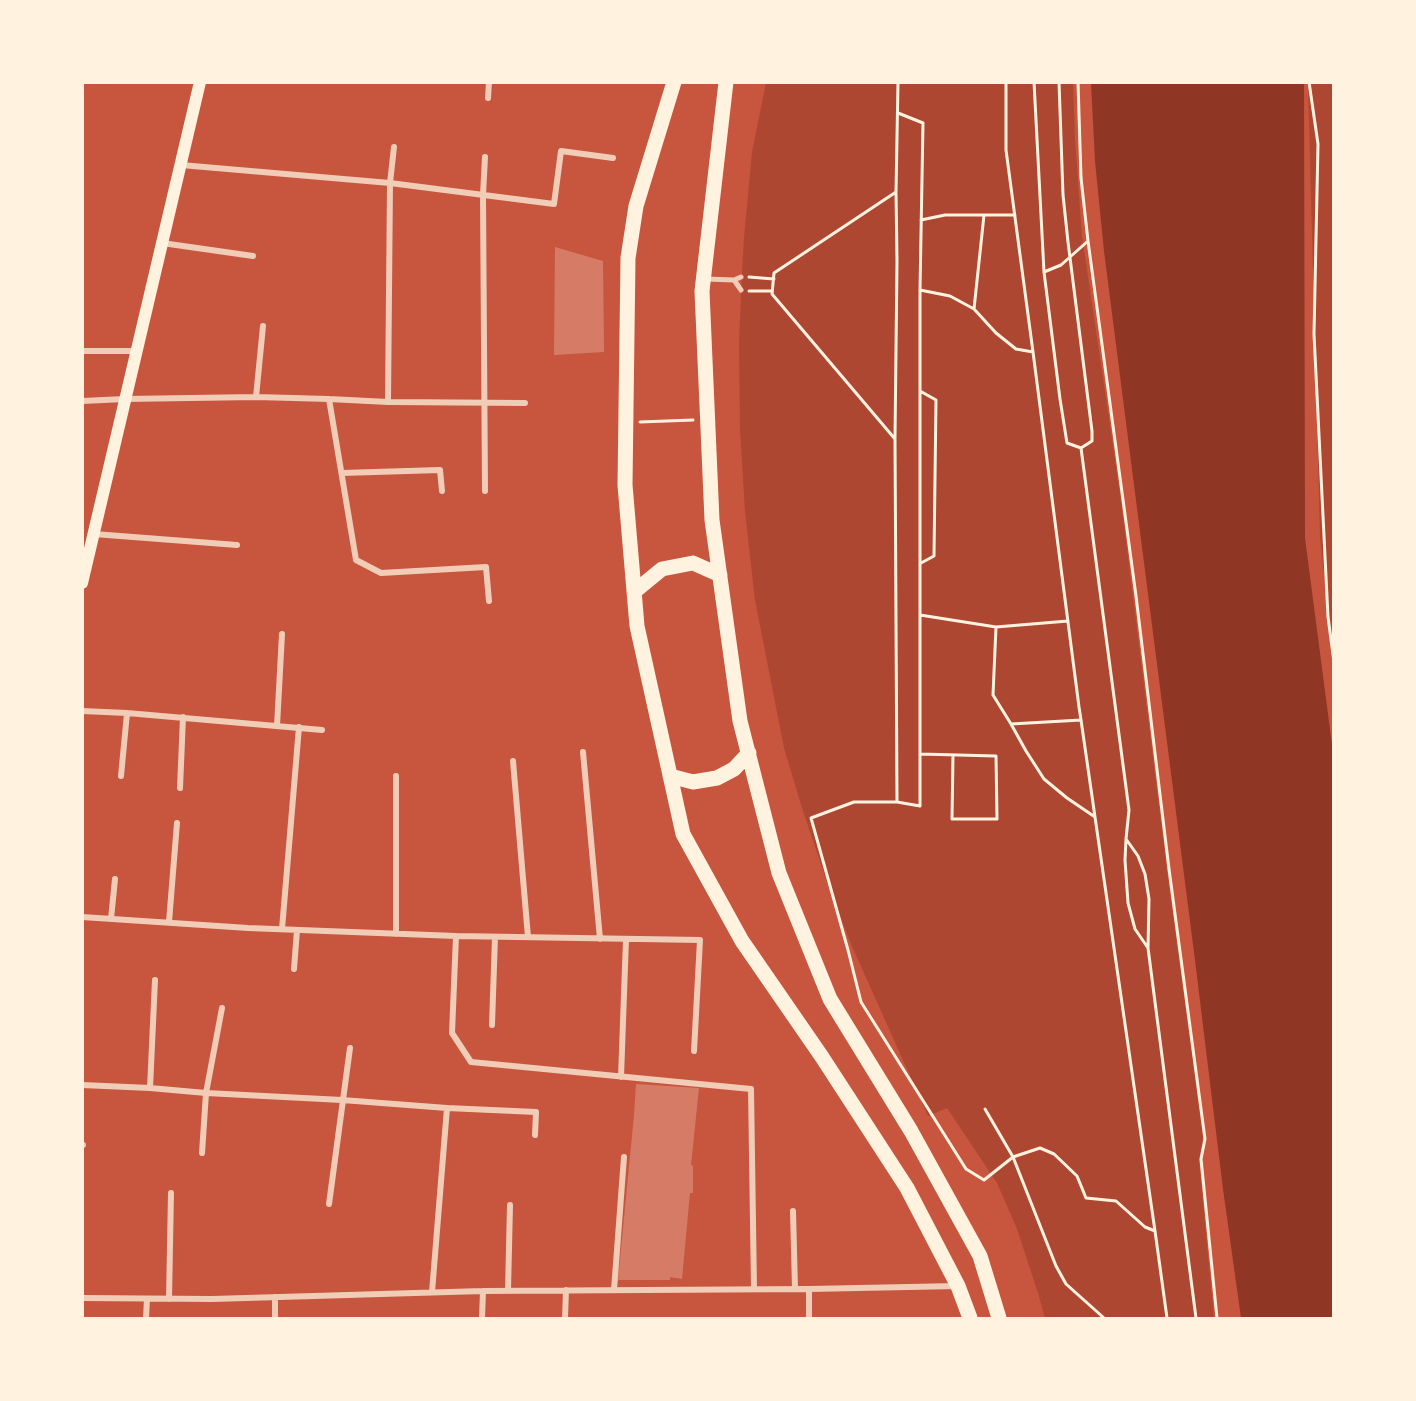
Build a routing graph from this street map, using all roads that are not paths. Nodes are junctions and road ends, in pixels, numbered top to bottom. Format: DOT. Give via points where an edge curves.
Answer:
graph roads {
  1 [pos="200,82"];
  2 [pos="489,82"];
  3 [pos="674,82"];
  4 [pos="726,82"];
  5 [pos="488,98"];
  6 [pos="394,147"];
  7 [pos="485,157"];
  8 [pos="613,158"];
  9 [pos="181,165"];
  10 [pos="390,183"];
  11 [pos="483,195"];
  12 [pos="162,243"];
  13 [pos="253,256"];
  14 [pos="741,277"];
  15 [pos="704,279"];
  16 [pos="734,280"];
  17 [pos="741,291"];
  18 [pos="263,326"];
  19 [pos="82,351"];
  20 [pos="137,351"];
  21 [pos="256,397"];
  22 [pos="125,399"];
  23 [pos="329,399"];
  24 [pos="82,401"];
  25 [pos="388,402"];
  26 [pos="483,403"];
  27 [pos="525,403"];
  28 [pos="342,473"];
  29 [pos="485,490"];
  30 [pos="442,491"];
  31 [pos="94,534"];
  32 [pos="237,545"];
  33 [pos="720,575"];
  34 [pos="82,583"];
  35 [pos="634,592"];
  36 [pos="489,601"];
  37 [pos="282,634"];
  38 [pos="82,711"];
  39 [pos="128,712"];
  40 [pos="183,717"];
  41 [pos="277,726"];
  42 [pos="299,728"];
  43 [pos="322,730"];
  44 [pos="583,752"];
  45 [pos="749,753"];
  46 [pos="513,761"];
  47 [pos="121,776"];
  48 [pos="396,776"];
  49 [pos="670,776"];
  50 [pos="180,788"];
  51 [pos="177,823"];
  52 [pos="115,879"];
  53 [pos="82,917"];
  54 [pos="111,918"];
  55 [pos="169,922"];
  56 [pos="282,929"];
  57 [pos="297,930"];
  58 [pos="396,934"];
  59 [pos="456,936"];
  60 [pos="495,937"];
  61 [pos="528,938"];
  62 [pos="600,939"];
  63 [pos="626,939"];
  64 [pos="294,969"];
  65 [pos="155,980"];
  66 [pos="222,1008"];
  67 [pos="492,1025"];
  68 [pos="350,1048"];
  69 [pos="694,1051"];
  70 [pos="621,1077"];
  71 [pos="82,1085"];
  72 [pos="150,1088"];
  73 [pos="206,1093"];
  74 [pos="342,1100"];
  75 [pos="447,1108"];
  76 [pos="535,1135"];
  77 [pos="202,1153"];
  78 [pos="624,1157"];
  79 [pos="171,1193"];
  80 [pos="329,1204"];
  81 [pos="510,1205"];
  82 [pos="793,1211"];
  83 [pos="958,1286"];
  84 [pos="754,1288"];
  85 [pos="795,1289"];
  86 [pos="809,1289"];
  87 [pos="566,1290"];
  88 [pos="614,1290"];
  89 [pos="483,1291"];
  90 [pos="508,1291"];
  91 [pos="432,1292"];
  92 [pos="82,1298"];
  93 [pos="275,1298"];
  94 [pos="147,1299"];
  95 [pos="169,1299"];
  96 [pos="146,1318"];
  97 [pos="275,1318"];
  98 [pos="482,1318"];
  99 [pos="565,1318"];
  100 [pos="808,1318"];
  101 [pos="970,1318"];
  102 [pos="999,1318"];
  1 -- 9 [label="main road"];
  2 -- 5 [label="street"];
  3 -- 35 [label="main road" via="636,206 628,258 625,484"];
  4 -- 15 [label="main road"];
  6 -- 10 [label="street"];
  7 -- 11 [label="street"];
  8 -- 11 [label="street" via="561,152 554,204"];
  9 -- 10 [label="street"];
  9 -- 12 [label="main road"];
  10 -- 11 [label="street"];
  10 -- 25 [label="street"];
  11 -- 26 [label="street"];
  12 -- 13 [label="street"];
  12 -- 20 [label="main road"];
  14 -- 16 [label="street"];
  15 -- 16 [label="street"];
  15 -- 33 [label="main road" via="712,520"];
  16 -- 17 [label="street"];
  18 -- 21 [label="street"];
  19 -- 20 [label="street"];
  20 -- 22 [label="main road"];
  21 -- 22 [label="street"];
  21 -- 23 [label="street"];
  22 -- 24 [label="street"];
  22 -- 31 [label="main road"];
  23 -- 25 [label="street"];
  23 -- 28 [label="street"];
  25 -- 26 [label="street"];
  26 -- 27 [label="street"];
  26 -- 29 [label="street"];
  28 -- 30 [label="street" via="440,470"];
  28 -- 36 [label="street" via="356,560 381,573 486,567"];
  31 -- 32 [label="street"];
  31 -- 34 [label="main road"];
  33 -- 35 [label="main road" via="693,563 662,569"];
  33 -- 45 [label="main road" via="740,721"];
  35 -- 49 [label="main road" via="637,626"];
  37 -- 41 [label="street"];
  38 -- 39 [label="street"];
  39 -- 40 [label="street"];
  39 -- 47 [label="street"];
  40 -- 41 [label="street"];
  40 -- 50 [label="street"];
  41 -- 42 [label="street"];
  42 -- 43 [label="street"];
  42 -- 56 [label="street"];
  44 -- 62 [label="street"];
  45 -- 49 [label="main road" via="734,769 717,778 693,782"];
  45 -- 102 [label="main road" via="779,873 830,999 911,1131 980,1256"];
  46 -- 61 [label="street"];
  48 -- 58 [label="street"];
  49 -- 83 [label="main road" via="683,834 742,941 907,1188"];
  51 -- 55 [label="street"];
  52 -- 54 [label="street"];
  53 -- 54 [label="street"];
  54 -- 55 [label="street"];
  55 -- 56 [label="street"];
  56 -- 57 [label="street"];
  57 -- 58 [label="street"];
  57 -- 64 [label="street"];
  58 -- 59 [label="street"];
  59 -- 60 [label="street"];
  59 -- 70 [label="street" via="453,1033 471,1062"];
  60 -- 61 [label="street"];
  60 -- 67 [label="street"];
  61 -- 62 [label="street"];
  62 -- 63 [label="street"];
  63 -- 69 [label="street" via="700,940"];
  63 -- 70 [label="street"];
  65 -- 72 [label="street"];
  66 -- 73 [label="street"];
  68 -- 74 [label="street"];
  70 -- 84 [label="street" via="751,1089"];
  71 -- 72 [label="street"];
  72 -- 73 [label="street"];
  73 -- 74 [label="street"];
  73 -- 77 [label="street"];
  74 -- 75 [label="street"];
  74 -- 80 [label="street"];
  75 -- 76 [label="street" via="537,1112"];
  75 -- 91 [label="street"];
  78 -- 88 [label="street"];
  79 -- 95 [label="street"];
  81 -- 90 [label="street"];
  82 -- 85 [label="street"];
  83 -- 86 [label="street"];
  83 -- 101 [label="main road"];
  84 -- 85 [label="street"];
  84 -- 88 [label="street"];
  85 -- 86 [label="street"];
  86 -- 100 [label="street"];
  87 -- 88 [label="street"];
  87 -- 90 [label="street"];
  87 -- 99 [label="street"];
  89 -- 90 [label="street"];
  89 -- 91 [label="street"];
  89 -- 98 [label="street"];
  91 -- 93 [label="street"];
  92 -- 94 [label="street"];
  93 -- 95 [label="street"];
  93 -- 97 [label="street"];
  94 -- 95 [label="street"];
  94 -- 96 [label="street"];
}
